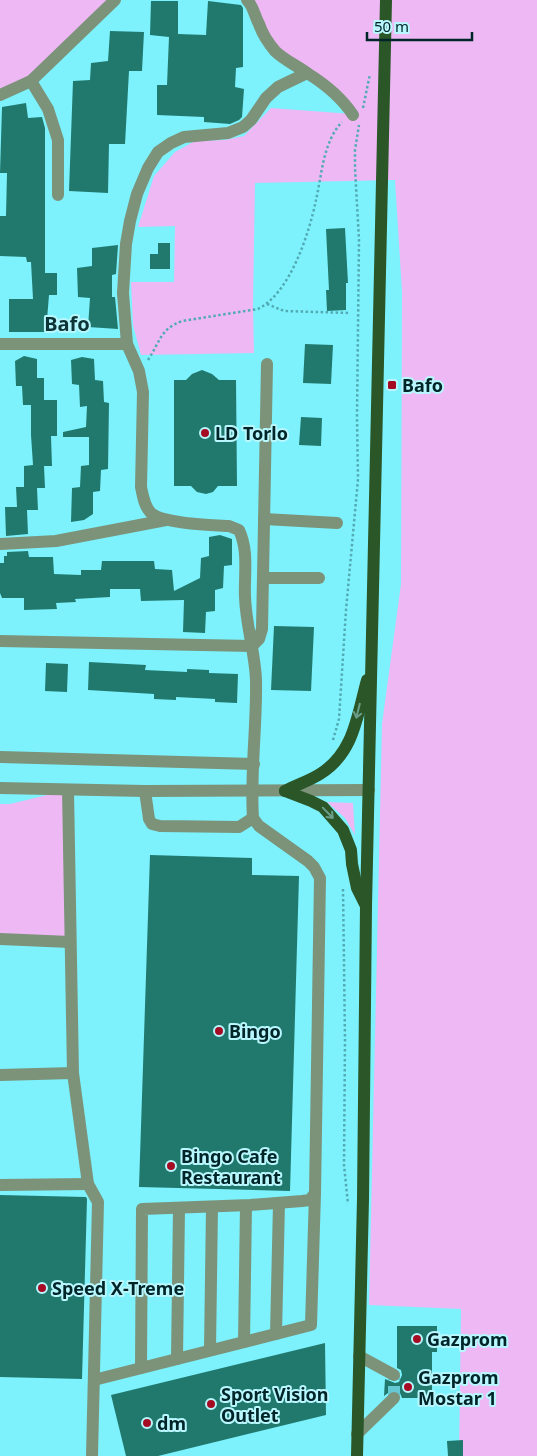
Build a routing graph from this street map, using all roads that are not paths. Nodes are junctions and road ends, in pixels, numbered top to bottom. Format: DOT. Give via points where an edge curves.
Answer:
graph roads {
  1 [pos="115,0"];
  2 [pos="247,0"];
  3 [pos="386,0"];
  4 [pos="307,73"];
  5 [pos="31,82"];
  6 [pos="0,95"];
  7 [pos="358,116"];
  8 [pos="58,195"];
  9 [pos="0,344"];
  10 [pos="127,344"];
  11 [pos="266,364"];
  12 [pos="264,519"];
  13 [pos="166,520"];
  14 [pos="337,523"];
  15 [pos="0,544"];
  16 [pos="263,578"];
  17 [pos="319,578"];
  18 [pos="0,642"];
  19 [pos="252,646"];
  20 [pos="371,664"];
  21 [pos="0,757"];
  22 [pos="254,764"];
  23 [pos="0,788"];
  24 [pos="68,790"];
  25 [pos="369,790"];
  26 [pos="146,791"];
  27 [pos="253,791"];
  28 [pos="285,791"];
  29 [pos="254,818"];
  30 [pos="366,906"];
  31 [pos="0,939"];
  32 [pos="70,942"];
  33 [pos="73,1074"];
  34 [pos="0,1075"];
  35 [pos="88,1184"];
  36 [pos="0,1185"];
  37 [pos="315,1193"];
  38 [pos="279,1203"];
  39 [pos="246,1206"];
  40 [pos="212,1207"];
  41 [pos="179,1208"];
  42 [pos="276,1334"];
  43 [pos="244,1342"];
  44 [pos="210,1350"];
  45 [pos="359,1356"];
  46 [pos="177,1359"];
  47 [pos="141,1368"];
  48 [pos="394,1375"];
  49 [pos="94,1380"];
  50 [pos="394,1398"];
  51 [pos="357,1434"];
  52 [pos="92,1456"];
  53 [pos="357,1456"];
  1 -- 5 [label="street"];
  2 -- 4 [label="street" via="273,49"];
  3 -- 20 [label="main road"];
  4 -- 7 [label="street"];
  4 -- 10 [label="street" via="278,87 243,128 228,133 184,137 158,152 137,194 130,221 123,293"];
  5 -- 6 [label="street"];
  5 -- 8 [label="street" via="48,109 58,140"];
  9 -- 10 [label="street"];
  10 -- 13 [label="street" via="140,371 144,392 141,487 144,502 155,516"];
  11 -- 12 [label="street"];
  12 -- 14 [label="street"];
  12 -- 16 [label="street"];
  13 -- 15 [label="street" via="56,541"];
  13 -- 19 [label="street" via="229,526 239,530 245,554 245,597"];
  16 -- 17 [label="street"];
  16 -- 19 [label="street" via="262,629"];
  18 -- 19 [label="street"];
  19 -- 22 [label="street" via="256,679"];
  20 -- 25 [label="main road"];
  20 -- 28 [label="main road, one-way" via="353,734 341,755 330,768"];
  21 -- 22 [label="street"];
  22 -- 27 [label="street"];
  23 -- 24 [label="street"];
  24 -- 26 [label="street"];
  24 -- 32 [label="street"];
  25 -- 28 [label="street"];
  25 -- 30 [label="main road"];
  26 -- 27 [label="street"];
  26 -- 29 [label="street" via="149,819 152,824 160,826 239,827"];
  27 -- 28 [label="street"];
  27 -- 29 [label="street"];
  28 -- 30 [label="main road, one-way" via="323,808 342,830 351,850 357,888"];
  29 -- 37 [label="street" via="259,826 308,861 320,878"];
  30 -- 45 [label="main road"];
  31 -- 32 [label="street"];
  32 -- 33 [label="street"];
  33 -- 34 [label="street"];
  33 -- 35 [label="street"];
  35 -- 36 [label="street"];
  35 -- 49 [label="street" via="98,1202"];
  37 -- 38 [label="street" via="310,1200"];
  37 -- 42 [label="street" via="311,1325"];
  38 -- 39 [label="street"];
  38 -- 42 [label="street"];
  39 -- 40 [label="street"];
  39 -- 43 [label="street"];
  40 -- 41 [label="street"];
  40 -- 44 [label="street"];
  41 -- 46 [label="street"];
  41 -- 47 [label="street" via="142,1209"];
  42 -- 43 [label="street"];
  43 -- 44 [label="street"];
  44 -- 46 [label="street"];
  45 -- 48 [label="street"];
  45 -- 51 [label="main road"];
  46 -- 47 [label="street"];
  47 -- 49 [label="street"];
  49 -- 52 [label="street"];
  50 -- 51 [label="street"];
  51 -- 53 [label="main road"];
}
